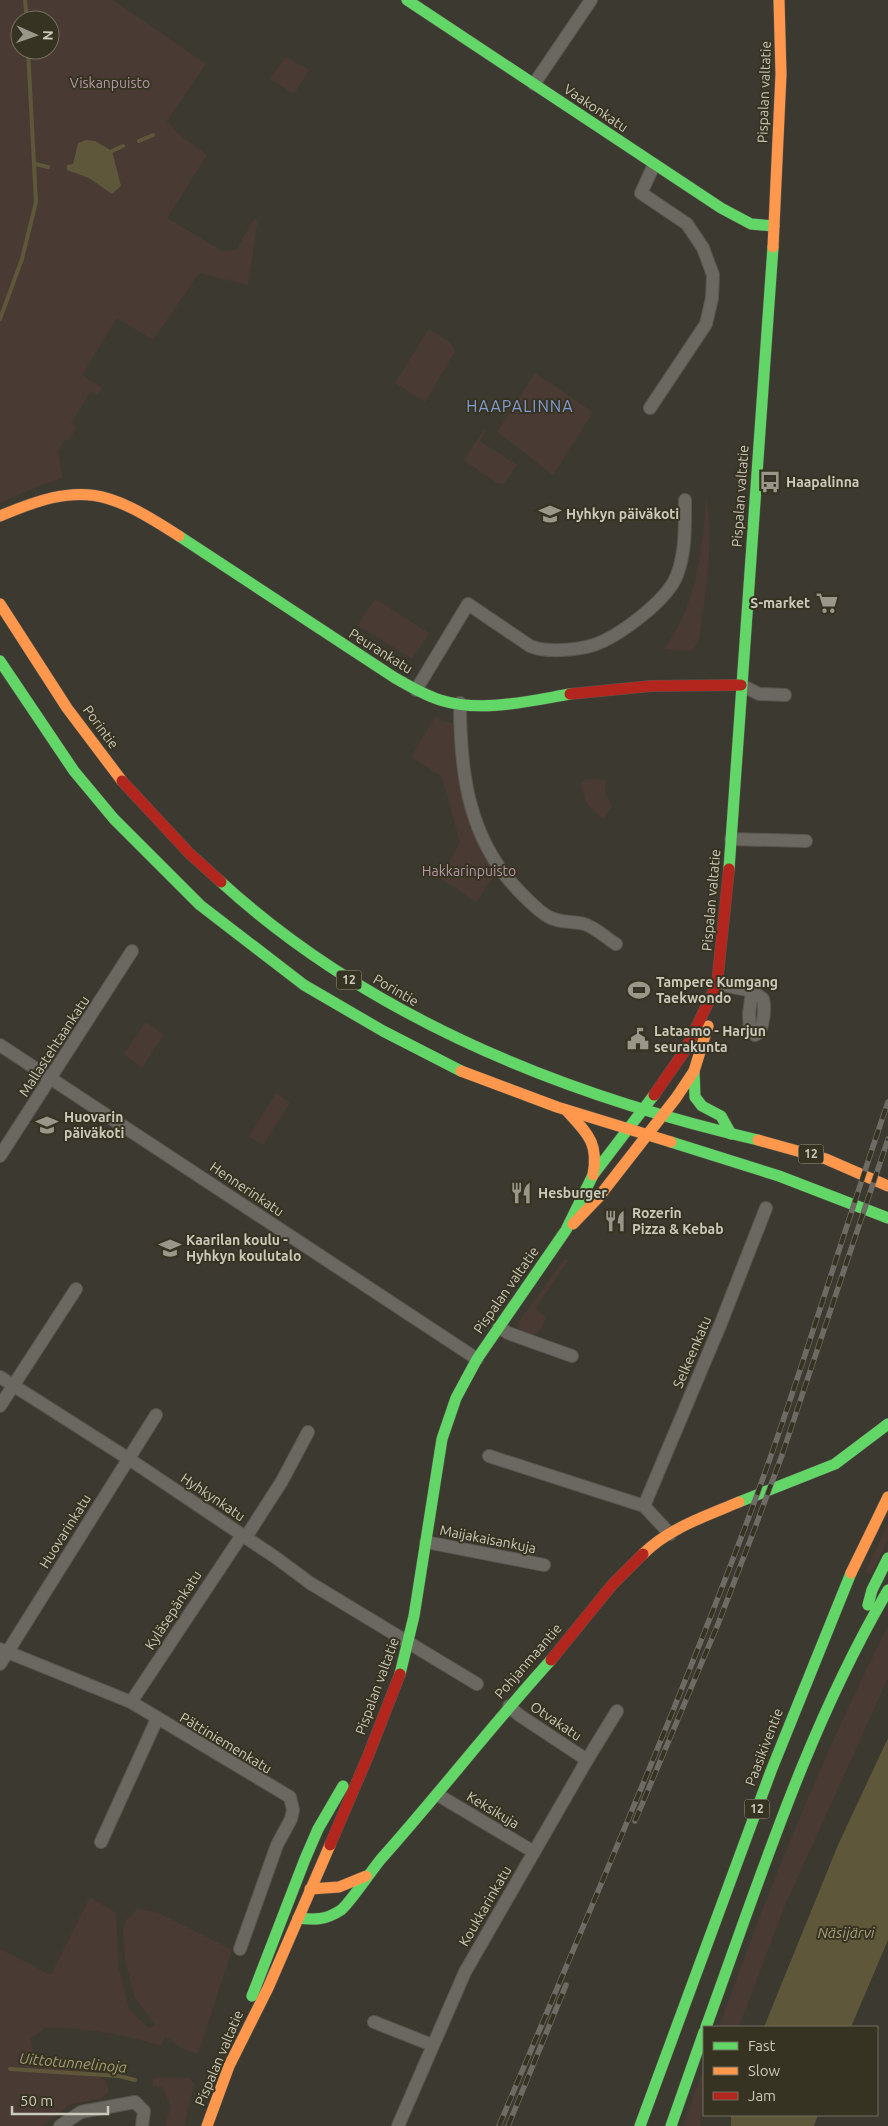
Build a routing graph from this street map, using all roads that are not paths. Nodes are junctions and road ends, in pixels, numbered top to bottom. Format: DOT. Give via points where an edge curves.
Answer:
graph roads {
  1 [pos="407,0"];
  2 [pos="591,0"];
  3 [pos="780,0"];
  4 [pos="534,84"];
  5 [pos="654,165"];
  6 [pos="774,226"];
  7 [pos="650,408"];
  8 [pos="685,500"];
  9 [pos="0,516"];
  10 [pos="0,604"];
  11 [pos="0,661"];
  12 [pos="741,685"];
  13 [pos="416,690"];
  14 [pos="785,694"];
  15 [pos="460,703"];
  16 [pos="731,839"];
  17 [pos="806,841"];
  18 [pos="616,944"];
  19 [pos="132,951"];
  20 [pos="715,988"];
  21 [pos="752,991"];
  22 [pos="0,1045"];
  23 [pos="694,1071"];
  24 [pos="52,1078"];
  25 [pos="645,1108"];
  26 [pos="566,1110"];
  27 [pos="664,1114"];
  28 [pos="629,1128"];
  29 [pos="647,1134"];
  30 [pos="731,1134"];
  31 [pos="0,1156"];
  32 [pos="593,1175"];
  33 [pos="888,1186"];
  34 [pos="766,1208"];
  35 [pos="888,1218"];
  36 [pos="566,1230"];
  37 [pos="76,1289"];
  38 [pos="499,1327"];
  39 [pos="572,1356"];
  40 [pos="477,1359"];
  41 [pos="0,1377"];
  42 [pos="13,1386"];
  43 [pos="0,1406"];
  44 [pos="156,1414"];
  45 [pos="888,1424"];
  46 [pos="308,1432"];
  47 [pos="489,1456"];
  48 [pos="129,1459"];
  49 [pos="888,1497"];
  50 [pos="644,1506"];
  51 [pos="670,1534"];
  52 [pos="244,1536"];
  53 [pos="426,1542"];
  54 [pos="888,1558"];
  55 [pos="544,1565"];
  56 [pos="888,1590"];
  57 [pos="409,1641"];
  58 [pos="857,1643"];
  59 [pos="3,1651"];
  60 [pos="0,1664"];
  61 [pos="477,1684"];
  62 [pos="131,1702"];
  63 [pos="509,1706"];
  64 [pos="618,1711"];
  65 [pos="157,1719"];
  66 [pos="368,1756"];
  67 [pos="587,1760"];
  68 [pos="438,1795"];
  69 [pos="101,1842"];
  70 [pos="534,1852"];
  71 [pos="367,1875"];
  72 [pos="310,1889"];
  73 [pos="298,1918"];
  74 [pos="240,1949"];
  75 [pos="374,2022"];
  76 [pos="706,2026"];
  77 [pos="243,2035"];
  78 [pos="703,2035"];
  79 [pos="432,2045"];
  80 [pos="60,2126"];
  81 [pos="142,2126"];
  82 [pos="207,2126"];
  83 [pos="398,2126"];
  84 [pos="640,2126"];
  85 [pos="671,2126"];
  1 -- 4 [label="main road, Vaakonkatu"];
  2 -- 4 [label="street"];
  3 -- 6 [label="main road, Pispalan valtatie" via="781,74"];
  4 -- 5 [label="main road, Vaakonkatu"];
  5 -- 6 [label="main road, Vaakonkatu" via="742,221"];
  5 -- 7 [label="street" via="641,193 687,224 703,248 714,275 706,324"];
  6 -- 12 [label="main road, Pispalan valtatie"];
  8 -- 13 [label="street" via="685,525 677,577 653,606 634,622 593,645 539,650 468,604"];
  9 -- 13 [label="main road, Peurankatu" via="44,498 69,492 116,500 138,510"];
  10 -- 25 [label="main road, Porintie / 12" via="50,684 103,756 148,811 219,882 326,965 399,1011 488,1054 550,1078"];
  11 -- 26 [label="main road, 12" via="74,770 114,819 200,905 271,961 343,1009 465,1074"];
  12 -- 14 [label="street" via="759,694"];
  12 -- 15 [label="main road, Peurankatu" via="644,685 518,702"];
  12 -- 16 [label="main road, Pispalan valtatie"];
  13 -- 15 [label="main road, Peurankatu" via="440,700"];
  15 -- 18 [label="street" via="460,752 469,802 486,846 507,879 548,917 585,925"];
  16 -- 17 [label="street"];
  16 -- 20 [label="main road, Pispalan valtatie" via="725,928"];
  19 -- 24 [label="street, Mallastehtaankatu"];
  20 -- 21 [label="street"];
  20 -- 23 [label="main road, Pispalan valtatie" via="708,1026"];
  20 -- 25 [label="main road, Pispalan valtatie" via="686,1049"];
  22 -- 24 [label="street, Hennerinkatu"];
  23 -- 27 [label="main road, Pispalan valtatie"];
  23 -- 30 [label="main road" via="695,1097 702,1106 721,1116"];
  24 -- 31 [label="street, Mallastehtaankatu"];
  24 -- 40 [label="street, Hennerinkatu"];
  25 -- 27 [label="main road, Porintie / 12"];
  25 -- 28 [label="main road, Pispalan valtatie"];
  26 -- 28 [label="main road, 12"];
  26 -- 32 [label="main road" via="593,1141 596,1150"];
  27 -- 29 [label="main road, Pispalan valtatie"];
  27 -- 30 [label="main road, Porintie / 12"];
  28 -- 29 [label="main road, 12"];
  28 -- 32 [label="main road, Pispalan valtatie"];
  29 -- 35 [label="main road, 12" via="779,1176"];
  29 -- 36 [label="main road, Pispalan valtatie" via="598,1198"];
  30 -- 33 [label="main road, Porintie / 12" via="816,1156"];
  32 -- 36 [label="main road, Pispalan valtatie"];
  34 -- 50 [label="street, Selkeenkatu"];
  36 -- 38 [label="main road, Pispalan valtatie"];
  37 -- 42 [label="street"];
  38 -- 39 [label="street"];
  38 -- 40 [label="main road, Pispalan valtatie"];
  40 -- 53 [label="main road, Pispalan valtatie" via="447,1422"];
  41 -- 42 [label="street, Hyhkynkatu"];
  42 -- 43 [label="street"];
  42 -- 48 [label="street, Hyhkynkatu"];
  44 -- 48 [label="street, Huovarinkatu"];
  45 -- 51 [label="main road, Pohjanmaantie" via="835,1464 686,1524"];
  46 -- 52 [label="street, Kyläsepänkatu" via="282,1481"];
  47 -- 50 [label="street"];
  48 -- 52 [label="street, Hyhkynkatu"];
  48 -- 59 [label="street, Huovarinkatu"];
  49 -- 84 [label="main road, Paasikiventie / 12" via="842,1592 771,1771"];
  50 -- 51 [label="street"];
  51 -- 63 [label="main road, Pohjanmaantie" via="651,1546 612,1585"];
  52 -- 57 [label="street, Hyhkynkatu" via="310,1583"];
  52 -- 62 [label="street, Kyläsepänkatu"];
  53 -- 55 [label="street, Maijakaisankuja"];
  53 -- 57 [label="main road, Pispalan valtatie"];
  54 -- 58 [label="main road, 12" via="872,1590"];
  56 -- 58 [label="main road"];
  57 -- 61 [label="street"];
  57 -- 66 [label="main road, Pispalan valtatie"];
  58 -- 76 [label="main road, 12" via="795,1784"];
  59 -- 60 [label="street, Huovarinkatu"];
  59 -- 62 [label="street, Pättiniemenkatu" via="83,1680"];
  62 -- 65 [label="street, Pättiniemenkatu"];
  63 -- 67 [label="street, Otvakatu"];
  63 -- 68 [label="main road, Pohjanmaantie"];
  64 -- 67 [label="street, Koukkarinkatu"];
  65 -- 69 [label="street"];
  65 -- 74 [label="street, Pättiniemenkatu" via="290,1797 291,1819 274,1853"];
  66 -- 72 [label="main road, Pispalan valtatie"];
  66 -- 77 [label="main road" via="345,1783 318,1830 253,1989"];
  67 -- 70 [label="street, Koukkarinkatu"];
  68 -- 70 [label="street, Keksikuja"];
  68 -- 71 [label="main road, Pohjanmaantie"];
  70 -- 79 [label="street, Koukkarinkatu" via="465,1972"];
  71 -- 72 [label="main road, Pohjanmaantie" via="336,1889"];
  71 -- 73 [label="main road, Pohjanmaantie" via="342,1909 319,1921"];
  72 -- 73 [label="main road, Pispalan valtatie"];
  73 -- 77 [label="main road, Pispalan valtatie" via="268,1988"];
  75 -- 79 [label="street"];
  77 -- 82 [label="main road, Pispalan valtatie"];
  78 -- 85 [label="main road"];
  79 -- 83 [label="street, Koukkarinkatu"];
  80 -- 81 [label="street" via="81,2112 135,2102 144,2111"];
}
